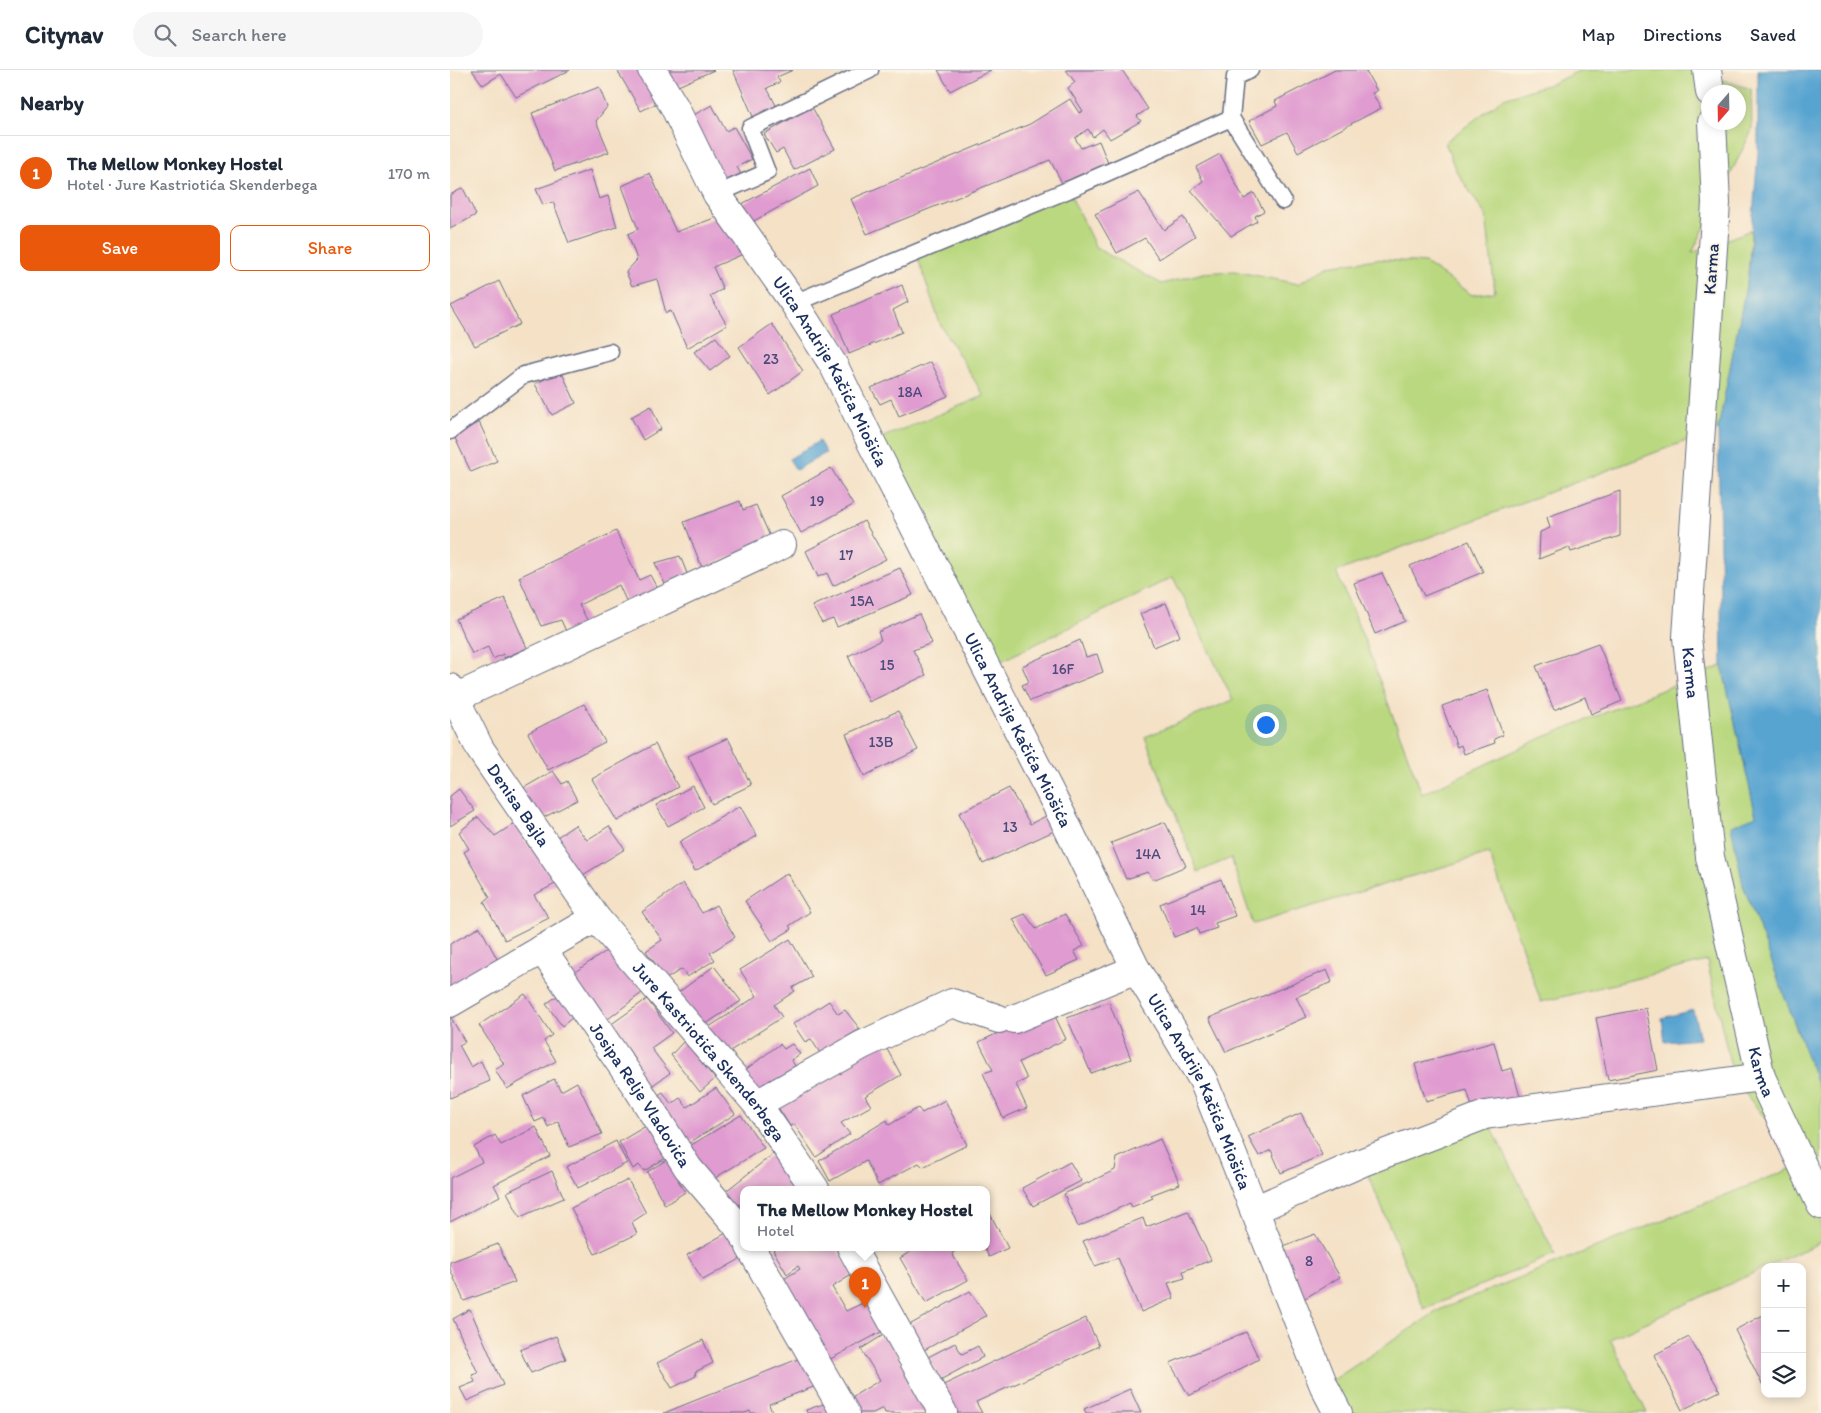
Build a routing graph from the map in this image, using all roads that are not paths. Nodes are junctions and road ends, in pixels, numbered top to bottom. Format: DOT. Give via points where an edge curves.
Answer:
graph roads {
  1 [pos="652,70"];
  2 [pos="870,70"];
  3 [pos="1250,70"];
  4 [pos="1707,70"];
  5 [pos="1230,74"];
  6 [pos="1710,85"];
  7 [pos="1231,118"];
  8 [pos="1712,130"];
  9 [pos="717,194"];
  10 [pos="1282,201"];
  11 [pos="794,303"];
  12 [pos="610,352"];
  13 [pos="450,431"];
  14 [pos="782,546"];
  15 [pos="452,693"];
  16 [pos="596,918"];
  17 [pos="542,949"];
  18 [pos="1136,969"];
  19 [pos="450,1003"];
  20 [pos="1761,1077"];
  21 [pos="757,1104"];
  22 [pos="813,1186"];
  23 [pos="1821,1205"];
  24 [pos="1254,1210"];
  25 [pos="740,1230"];
  26 [pos="752,1251"];
  27 [pos="853,1251"];
  28 [pos="845,1413"];
  29 [pos="943,1413"];
  30 [pos="1338,1413"];
  1 -- 9 [label="street, Ulica Andrije Kačića Miošića" via="674,106"];
  2 -- 9 [label="lane" via="750,128 767,172"];
  3 -- 5 [label="lane"];
  4 -- 6 [label="street"];
  5 -- 7 [label="lane"];
  7 -- 10 [label="lane"];
  7 -- 11 [label="lane" via="1068,190"];
  8 -- 20 [label="street, Karma" via="1716,203 1687,637 1710,857"];
  9 -- 11 [label="street, Ulica Andrije Kačića Miošića"];
  11 -- 18 [label="street, Ulica Andrije Kačića Miošića" via="834,366"];
  12 -- 13 [label="lane" via="524,375"];
  14 -- 15 [label="street"];
  15 -- 16 [label="street, Denisa Bajla" via="480,749"];
  16 -- 17 [label="street"];
  16 -- 21 [label="street, Jure Kastriotića Skenderbega"];
  17 -- 19 [label="street"];
  17 -- 25 [label="street, Josipa Relje Vladovića" via="688,1168"];
  18 -- 21 [label="street" via="1006,1019 952,1004 862,1045"];
  18 -- 24 [label="street, Ulica Andrije Kačića Miošića" via="1202,1080"];
  20 -- 23 [label="street, Karma"];
  20 -- 24 [label="street" via="1486,1115 1363,1162"];
  21 -- 22 [label="street, Jure Kastriotića Skenderbega"];
  24 -- 30 [label="street, Ulica Andrije Kačića Miošića" via="1324,1386"];
  26 -- 28 [label="street"];
  27 -- 29 [label="street"];
}
